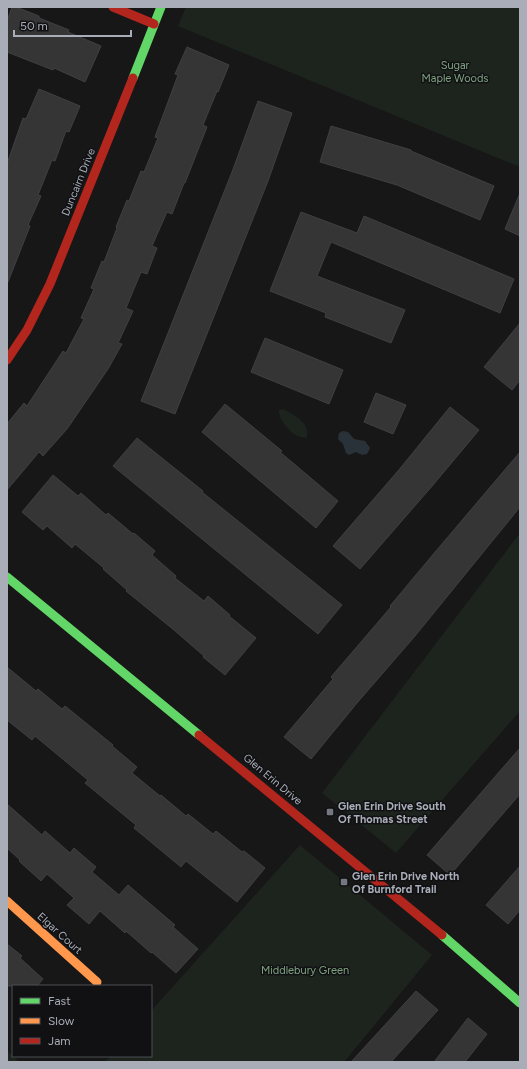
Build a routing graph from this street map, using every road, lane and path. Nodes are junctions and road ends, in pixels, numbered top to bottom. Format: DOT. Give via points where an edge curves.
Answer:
graph roads {
  1 [pos="113,7"];
  2 [pos="161,7"];
  3 [pos="154,24"];
  4 [pos="7,360"];
  5 [pos="7,577"];
  6 [pos="7,902"];
  7 [pos="97,982"];
  8 [pos="520,1004"];
  1 -- 3 [label="street"];
  2 -- 3 [label="street, Duncairn Drive"];
  3 -- 4 [label="street, Duncairn Drive" via="50,284 27,330"];
  5 -- 8 [label="street, Glen Erin Drive" via="423,919"];
  6 -- 7 [label="street, Elgar Court"];
}
